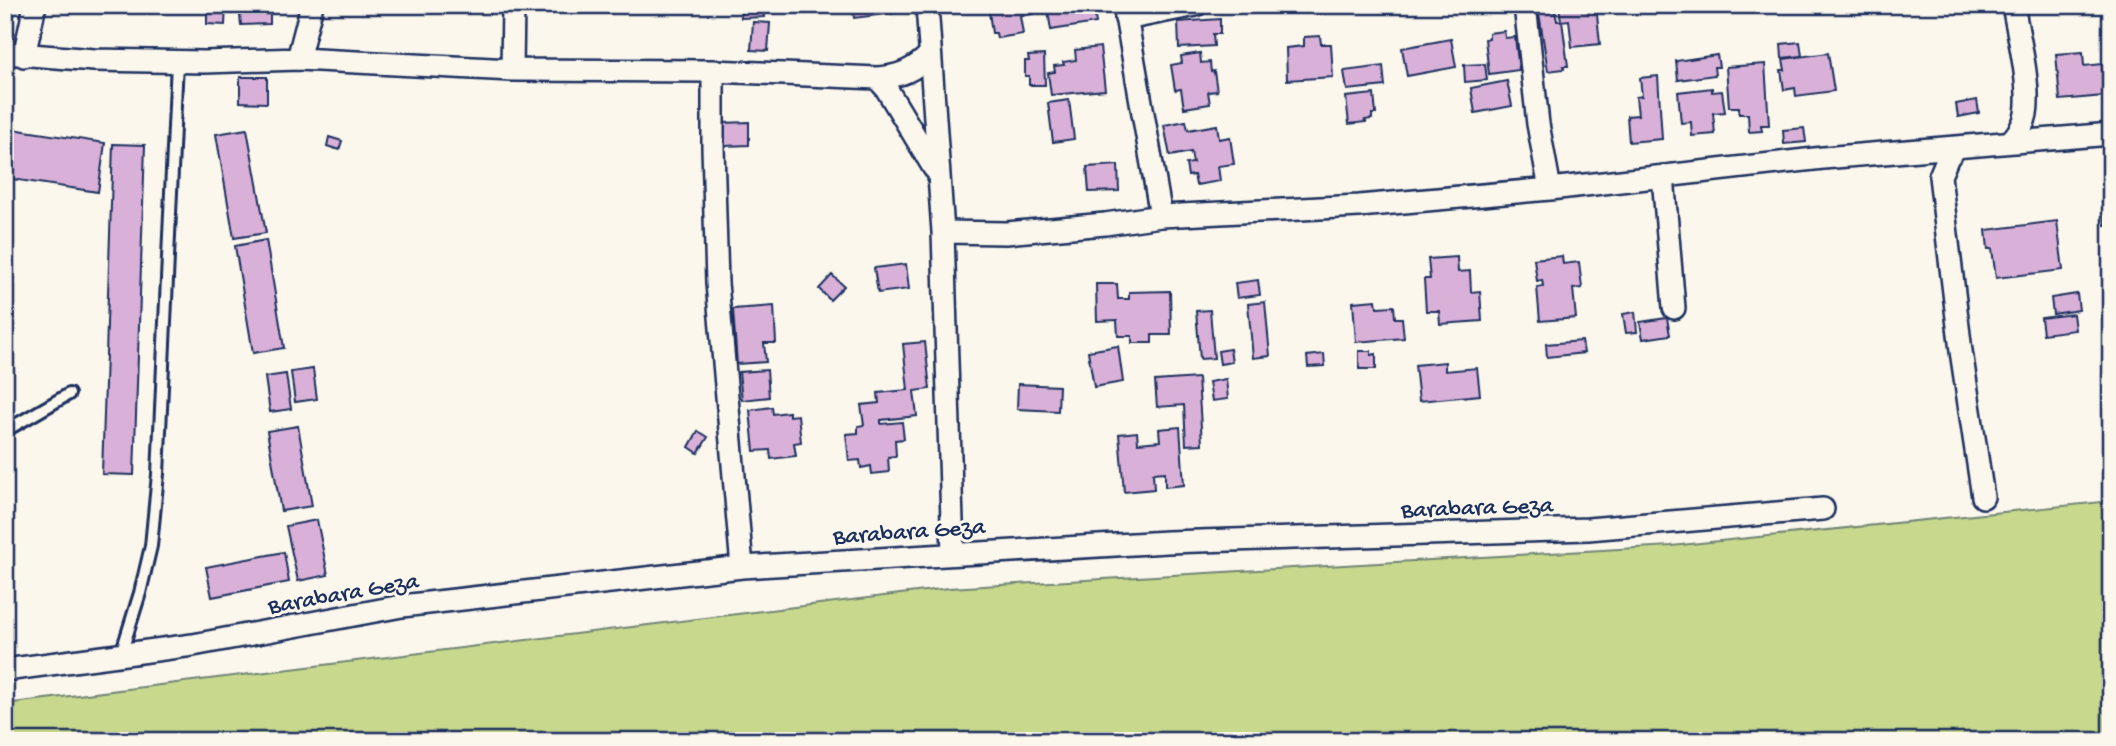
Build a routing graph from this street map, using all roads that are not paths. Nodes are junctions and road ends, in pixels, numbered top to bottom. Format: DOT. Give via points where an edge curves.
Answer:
graph roads {
  1 [pos="36,5"];
  2 [pos="312,5"];
  3 [pos="513,5"];
  4 [pos="927,5"];
  5 [pos="1196,5"];
  6 [pos="1525,5"];
  7 [pos="2013,5"];
  8 [pos="1125,12"];
  9 [pos="15,54"];
  10 [pos="930,54"];
  11 [pos="298,59"];
  12 [pos="177,62"];
  13 [pos="512,70"];
  14 [pos="713,71"];
  15 [pos="877,78"];
  16 [pos="2105,138"];
  17 [pos="2010,142"];
  18 [pos="1957,148"];
  19 [pos="1916,152"];
  20 [pos="1662,176"];
  21 [pos="1940,176"];
  22 [pos="939,179"];
  23 [pos="1550,189"];
  24 [pos="1161,216"];
  25 [pos="943,232"];
  26 [pos="1674,307"];
  27 [pos="69,394"];
  28 [pos="5,431"];
  29 [pos="1983,497"];
  30 [pos="1823,509"];
  31 [pos="953,554"];
  32 [pos="742,567"];
  33 [pos="121,654"];
  34 [pos="5,670"];
  1 -- 9 [label="street"];
  2 -- 11 [label="street"];
  3 -- 13 [label="street"];
  4 -- 10 [label="street"];
  5 -- 8 [label="street"];
  6 -- 23 [label="street"];
  7 -- 17 [label="street" via="2027,113"];
  8 -- 24 [label="street"];
  9 -- 12 [label="street"];
  10 -- 15 [label="street" via="908,72"];
  10 -- 22 [label="street"];
  11 -- 12 [label="street"];
  11 -- 13 [label="street"];
  12 -- 33 [label="lane" via="158,474 151,546"];
  13 -- 14 [label="street"];
  14 -- 15 [label="street"];
  14 -- 32 [label="street" via="717,283"];
  15 -- 22 [label="street"];
  16 -- 17 [label="street"];
  17 -- 18 [label="street"];
  18 -- 19 [label="street"];
  18 -- 21 [label="street"];
  19 -- 20 [label="street"];
  19 -- 21 [label="street"];
  20 -- 23 [label="street"];
  20 -- 26 [label="street"];
  21 -- 29 [label="street"];
  22 -- 25 [label="street"];
  23 -- 24 [label="street" via="1359,206"];
  24 -- 25 [label="street" via="1006,233"];
  25 -- 31 [label="street"];
  27 -- 28 [label="lane"];
  30 -- 31 [label="street, Barabara Geza" via="1588,529"];
  31 -- 32 [label="street, Barabara Geza"];
  32 -- 33 [label="street, Barabara Geza" via="402,606"];
  33 -- 34 [label="street, Barabara Geza"];
}
